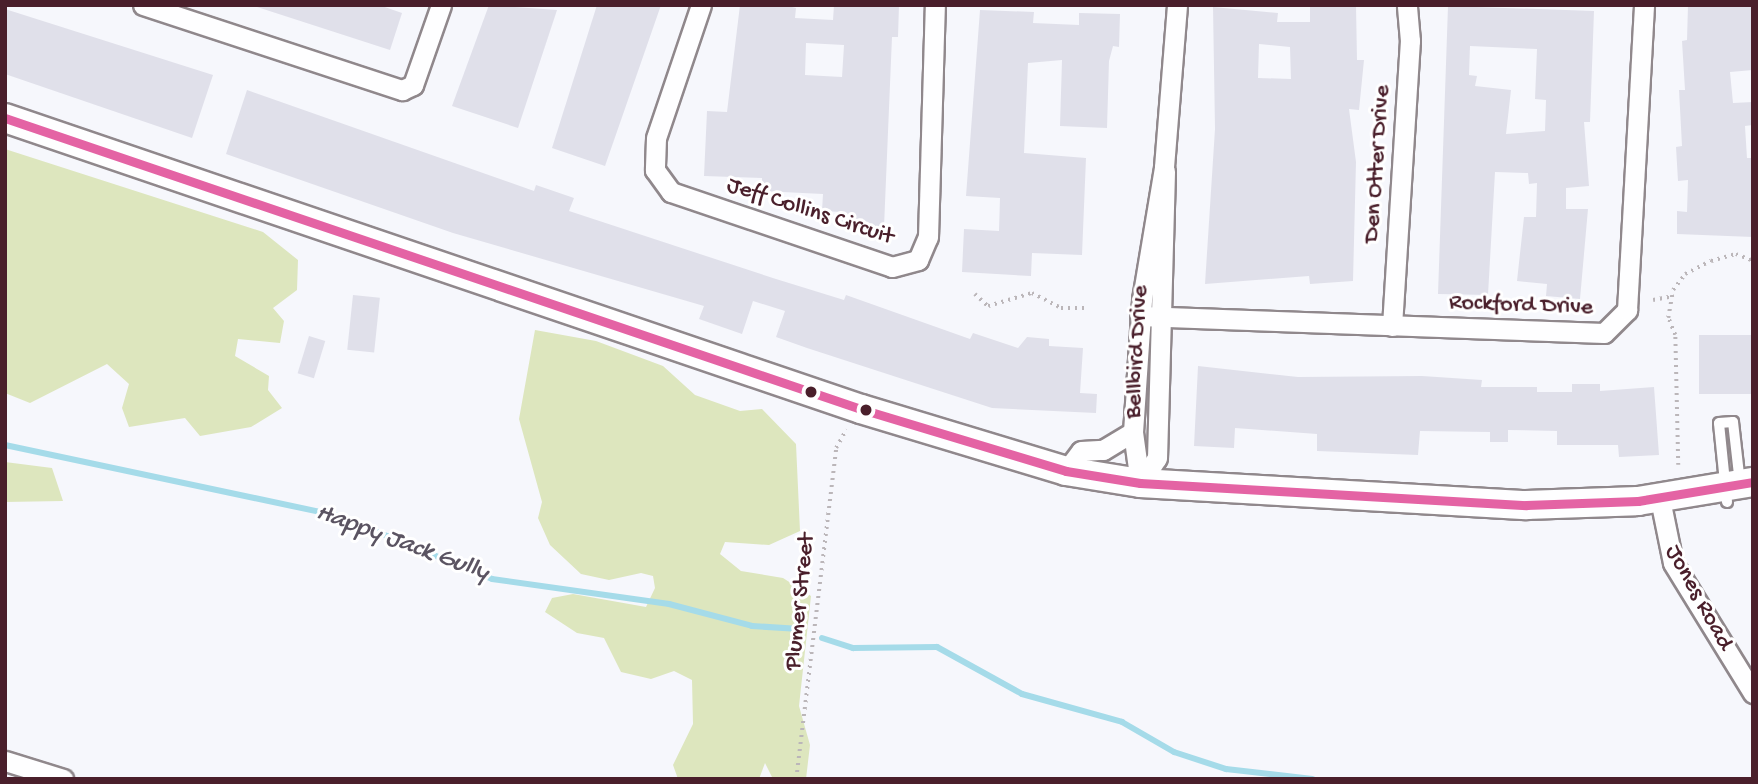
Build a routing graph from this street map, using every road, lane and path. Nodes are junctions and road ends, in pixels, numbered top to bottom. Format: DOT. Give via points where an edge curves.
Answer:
graph roads {
  1 [pos="144,5"];
  2 [pos="441,5"];
  3 [pos="701,5"];
  4 [pos="935,5"];
  5 [pos="1177,5"];
  6 [pos="1406,5"];
  7 [pos="1644,5"];
  8 [pos="5,118"];
  9 [pos="1164,167"];
  10 [pos="1753,261"];
  11 [pos="975,294"];
  12 [pos="1674,296"];
  13 [pos="1653,300"];
  14 [pos="1083,308"];
  15 [pos="1140,317"];
  16 [pos="1165,318"];
  17 [pos="1392,326"];
  18 [pos="845,430"];
  19 [pos="1133,432"];
  20 [pos="1678,465"];
  21 [pos="1066,471"];
  22 [pos="1140,483"];
  23 [pos="1739,490"];
  24 [pos="1665,498"];
  25 [pos="1753,692"];
  26 [pos="5,761"];
  27 [pos="63,779"];
  28 [pos="796,779"];
  1 -- 2 [label="street" via="402,90 413,85"];
  3 -- 4 [label="street, Jeff Collins Circuit" via="656,138 655,170 671,192 892,267 918,260 928,237"];
  5 -- 9 [label="street, Bellbird Drive"];
  6 -- 17 [label="street, Den Otter Drive" via="1410,41"];
  7 -- 17 [label="street, Rockford Drive" via="1622,320 1594,335"];
  8 -- 21 [label="street" via="861,409"];
  9 -- 15 [label="street, Bellbird Drive"];
  9 -- 16 [label="street, Bellbird Drive" via="1169,190"];
  10 -- 12 [label="path" via="1735,254 1711,261 1676,281"];
  11 -- 14 [label="path" via="988,306 1032,293 1061,308"];
  12 -- 13 [label="path"];
  12 -- 20 [label="path" via="1668,318 1675,335"];
  15 -- 16 [label="street, Rockford Drive"];
  15 -- 19 [label="street, Bellbird Drive"];
  16 -- 17 [label="street, Rockford Drive"];
  16 -- 22 [label="street, Bellbird Drive" via="1157,458"];
  18 -- 28 [label="path, Plumer Street" via="836,448"];
  19 -- 21 [label="street, Bellbird Drive" via="1103,450 1081,451"];
  19 -- 22 [label="street, Bellbird Drive"];
  21 -- 22 [label="street"];
  22 -- 24 [label="street" via="1527,505"];
  23 -- 23 [label="lane" via="1719,424 1733,422"];
  23 -- 24 [label="street"];
  24 -- 25 [label="street, Jones Road" via="1673,563"];
  26 -- 27 [label="street"];
}
